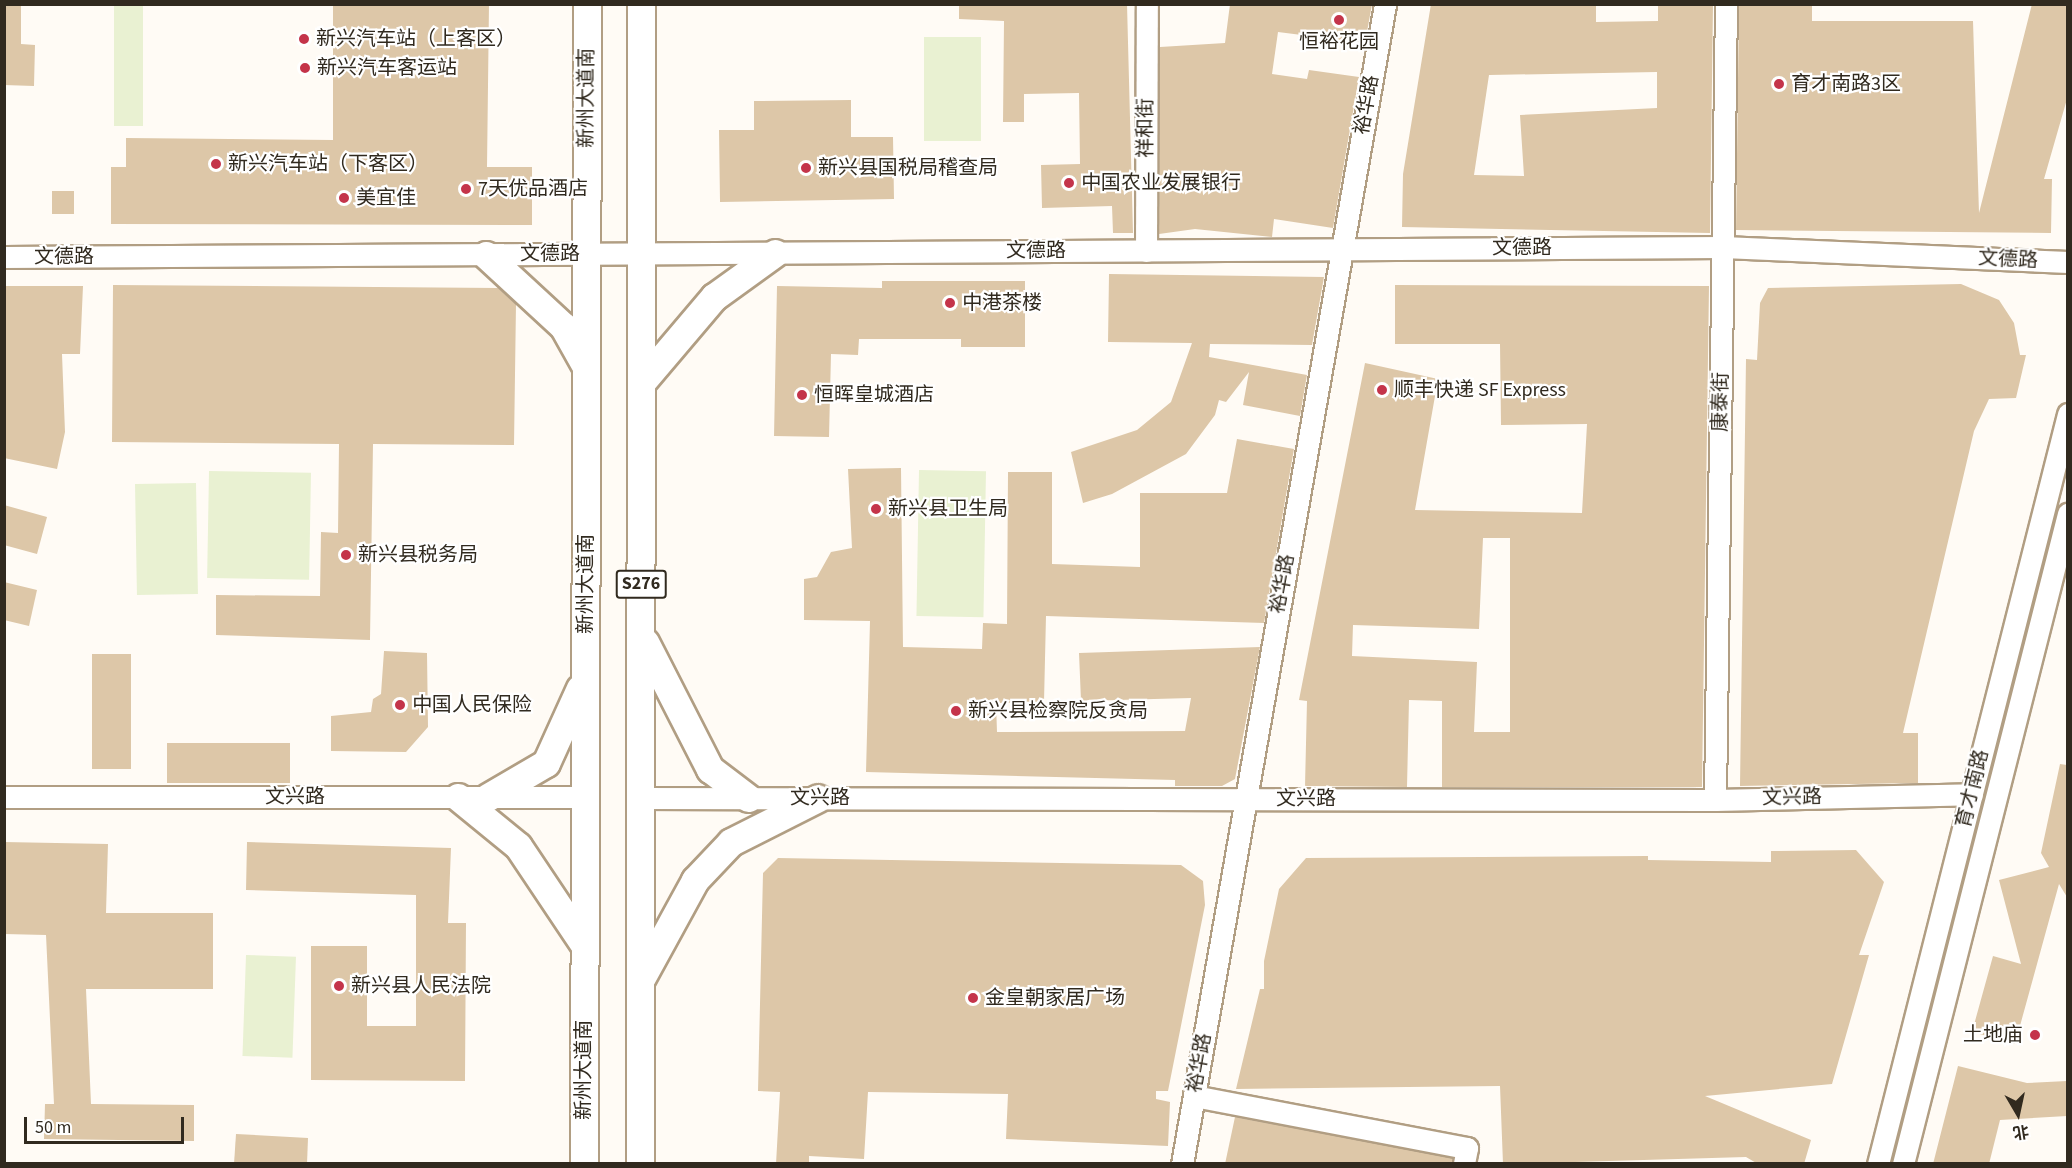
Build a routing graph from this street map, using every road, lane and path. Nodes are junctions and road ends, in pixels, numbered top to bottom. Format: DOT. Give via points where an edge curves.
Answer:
graph roads {
  1 [pos="587,4"];
  2 [pos="641,4"];
  3 [pos="1147,4"];
  4 [pos="1385,4"];
  5 [pos="1726,4"];
  6 [pos="1723,247"];
  7 [pos="1342,249"];
  8 [pos="1146,251"];
  9 [pos="775,253"];
  10 [pos="586,254"];
  11 [pos="641,254"];
  12 [pos="486,255"];
  13 [pos="4,257"];
  14 [pos="2067,262"];
  15 [pos="586,368"];
  16 [pos="641,383"];
  17 [pos="2067,414"];
  18 [pos="2067,514"];
  19 [pos="2060,576"];
  20 [pos="2026,578"];
  21 [pos="640,631"];
  22 [pos="585,676"];
  23 [pos="1972,794"];
  24 [pos="4,796"];
  25 [pos="458,797"];
  26 [pos="488,797"];
  27 [pos="585,797"];
  28 [pos="640,798"];
  29 [pos="748,798"];
  30 [pos="818,798"];
  31 [pos="1246,799"];
  32 [pos="1715,800"];
  33 [pos="585,946"];
  34 [pos="640,980"];
  35 [pos="1194,1096"];
  36 [pos="584,1164"];
  37 [pos="640,1164"];
  38 [pos="1182,1164"];
  39 [pos="1464,1164"];
  40 [pos="1878,1164"];
  41 [pos="1903,1164"];
  1 -- 10 [label="main road, 新州大道南"];
  2 -- 11 [label="main road, S276"];
  3 -- 8 [label="street, 祥和街"];
  4 -- 7 [label="street, 裕华路"];
  5 -- 6 [label="street, 康泰街"];
  6 -- 7 [label="street, 文德路"];
  6 -- 14 [label="street, 文德路"];
  6 -- 32 [label="street, 康泰街"];
  7 -- 8 [label="street, 文德路"];
  7 -- 31 [label="street, 裕华路"];
  8 -- 9 [label="street, 文德路"];
  9 -- 11 [label="street, 文德路"];
  9 -- 16 [label="main road" via="714,297"];
  10 -- 11 [label="street, 文德路"];
  10 -- 12 [label="street, 文德路"];
  10 -- 15 [label="main road, 新州大道南"];
  11 -- 16 [label="main road, S276"];
  12 -- 13 [label="street, 文德路"];
  12 -- 15 [label="main road" via="562,326"];
  15 -- 22 [label="main road, 新州大道南"];
  16 -- 21 [label="main road, S276"];
  17 -- 20 [label="street, 育才南路"];
  18 -- 19 [label="street, 育才南路"];
  19 -- 20 [label="street"];
  19 -- 41 [label="street, 育才南路"];
  20 -- 23 [label="street, 育才南路"];
  21 -- 28 [label="main road, S276"];
  21 -- 29 [label="main road" via="710,769"];
  22 -- 26 [label="main road" via="546,763"];
  22 -- 27 [label="main road, 新州大道南"];
  23 -- 32 [label="street, 文兴路"];
  23 -- 40 [label="street, 育才南路"];
  24 -- 25 [label="street, 文兴路"];
  25 -- 26 [label="street, 文兴路"];
  25 -- 33 [label="main road" via="518,846"];
  26 -- 27 [label="street, 文兴路"];
  27 -- 33 [label="main road, 新州大道南"];
  28 -- 29 [label="street, 文兴路"];
  28 -- 34 [label="main road, S276"];
  29 -- 30 [label="street, 文兴路"];
  30 -- 31 [label="street, 文兴路"];
  30 -- 34 [label="main road" via="731,842 695,880"];
  31 -- 32 [label="street, 文兴路"];
  31 -- 35 [label="street, 裕华路"];
  33 -- 36 [label="main road, 新州大道南"];
  34 -- 37 [label="main road, S276"];
  35 -- 38 [label="street, 裕华路"];
  35 -- 39 [label="street" via="1467,1148"];
}
